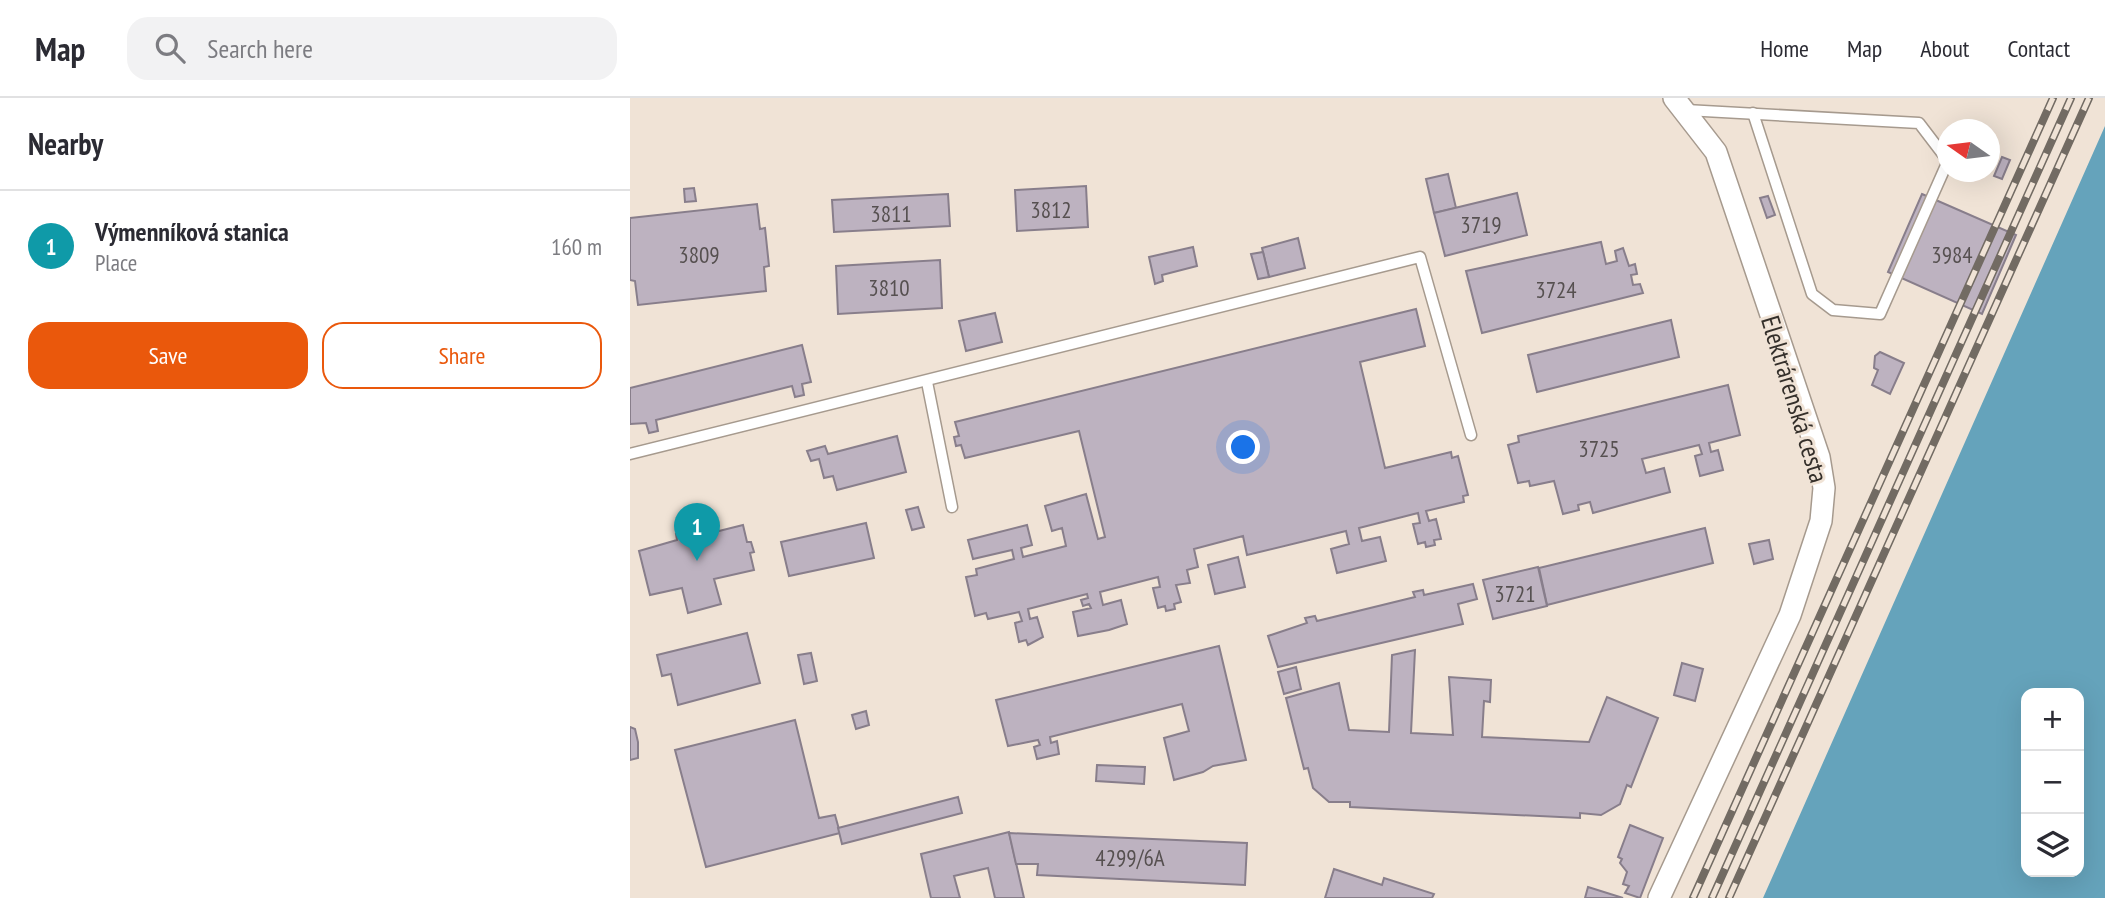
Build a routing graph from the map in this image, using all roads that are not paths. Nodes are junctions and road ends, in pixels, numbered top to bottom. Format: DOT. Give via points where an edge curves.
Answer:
graph roads {
  1 [pos="1680,104"];
  2 [pos="1753,113"];
  3 [pos="1937,147"];
  4 [pos="1939,182"];
  5 [pos="927,382"];
  6 [pos="1471,435"];
  7 [pos="630,454"];
  8 [pos="952,506"];
  9 [pos="1659,898"];
  1 -- 2 [label="lane"];
  1 -- 9 [label="street, Elektrárenská cesta" via="1716,152 1819,457 1825,488 1821,521 1790,615"];
  2 -- 3 [label="lane" via="1919,123"];
  2 -- 4 [label="lane" via="1812,294 1833,310 1880,314"];
  5 -- 6 [label="lane" via="1420,257"];
  5 -- 7 [label="lane"];
  5 -- 8 [label="lane"];
}
